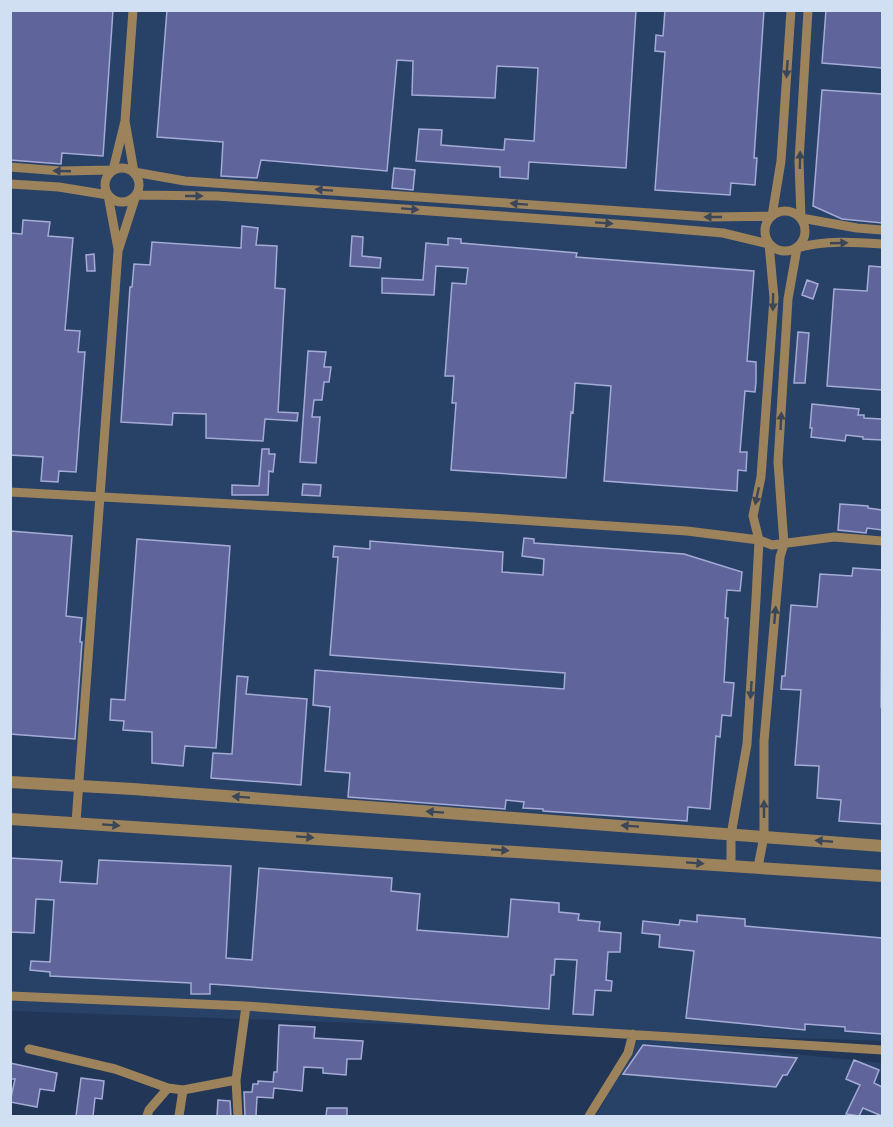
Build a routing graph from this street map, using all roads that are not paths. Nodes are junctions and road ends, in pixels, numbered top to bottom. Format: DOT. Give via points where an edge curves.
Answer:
graph roads {
  1 [pos="133,10"];
  2 [pos="791,10"];
  3 [pos="808,10"];
  4 [pos="125,121"];
  5 [pos="10,167"];
  6 [pos="113,170"];
  7 [pos="134,172"];
  8 [pos="10,183"];
  9 [pos="277,186"];
  10 [pos="108,195"];
  11 [pos="136,195"];
  12 [pos="391,195"];
  13 [pos="276,200"];
  14 [pos="540,205"];
  15 [pos="390,208"];
  16 [pos="772,216"];
  17 [pos="539,218"];
  18 [pos="801,218"];
  19 [pos="882,230"];
  20 [pos="769,244"];
  21 [pos="882,244"];
  22 [pos="797,248"];
  23 [pos="118,251"];
  24 [pos="10,492"];
  25 [pos="100,498"];
  26 [pos="759,540"];
  27 [pos="882,541"];
  28 [pos="784,544"];
  29 [pos="10,783"];
  30 [pos="80,787"];
  31 [pos="10,819"];
  32 [pos="76,822"];
  33 [pos="731,835"];
  34 [pos="764,836"];
  35 [pos="882,846"];
  36 [pos="731,865"];
  37 [pos="758,867"];
  38 [pos="882,876"];
  39 [pos="10,996"];
  40 [pos="246,1006"];
  41 [pos="633,1034"];
  42 [pos="29,1049"];
  43 [pos="882,1050"];
  44 [pos="236,1080"];
  45 [pos="168,1088"];
  46 [pos="183,1090"];
  47 [pos="147,1116"];
  48 [pos="179,1116"];
  49 [pos="238,1116"];
  50 [pos="589,1116"];
  1 -- 4 [label="street"];
  2 -- 16 [label="street, one-way" via="781,161"];
  18 -- 3 [label="street, one-way" via="799,161"];
  4 -- 6 [label="street"];
  4 -- 7 [label="street"];
  6 -- 5 [label="street, one-way"];
  6 -- 7 [label="street" via="125,168"];
  6 -- 10 [label="street" via="105,181"];
  7 -- 9 [label="street" via="185,181"];
  7 -- 11 [label="street" via="140,185"];
  8 -- 10 [label="street"];
  12 -- 9 [label="street, one-way"];
  9 -- 13 [label="street"];
  10 -- 11 [label="street" via="120,202"];
  10 -- 23 [label="street"];
  11 -- 13 [label="street, one-way"];
  11 -- 23 [label="street"];
  14 -- 12 [label="street, one-way"];
  12 -- 15 [label="street"];
  13 -- 15 [label="street"];
  16 -- 14 [label="street, one-way" via="710,217"];
  14 -- 17 [label="street"];
  15 -- 17 [label="street, one-way"];
  16 -- 18 [label="street" via="785,211"];
  16 -- 20 [label="street" via="765,232"];
  17 -- 20 [label="street, one-way" via="723,233"];
  18 -- 19 [label="street"];
  18 -- 22 [label="street" via="806,230"];
  20 -- 22 [label="street" via="780,251"];
  20 -- 26 [label="street, one-way" via="774,298 761,477 753,516"];
  22 -- 21 [label="street, one-way" via="832,243"];
  28 -- 22 [label="street, one-way" via="778,462 788,299"];
  23 -- 25 [label="street"];
  24 -- 25 [label="street"];
  25 -- 26 [label="street" via="521,520"];
  25 -- 30 [label="street"];
  26 -- 28 [label="street"];
  26 -- 33 [label="street, one-way" via="747,744"];
  27 -- 28 [label="street" via="834,537"];
  34 -- 28 [label="street, one-way" via="764,741"];
  29 -- 30 [label="street"];
  30 -- 32 [label="street"];
  33 -- 30 [label="street, one-way"];
  31 -- 32 [label="street"];
  32 -- 36 [label="street, one-way"];
  33 -- 34 [label="street"];
  33 -- 36 [label="street"];
  35 -- 34 [label="street, one-way"];
  34 -- 37 [label="street"];
  36 -- 37 [label="street"];
  37 -- 38 [label="street"];
  39 -- 40 [label="street"];
  40 -- 41 [label="street"];
  40 -- 44 [label="street"];
  41 -- 43 [label="street"];
  41 -- 50 [label="street" via="628,1053"];
  42 -- 45 [label="street" via="114,1069"];
  44 -- 46 [label="street"];
  44 -- 49 [label="street"];
  45 -- 46 [label="street"];
  45 -- 47 [label="street"];
  46 -- 48 [label="street"];
}
